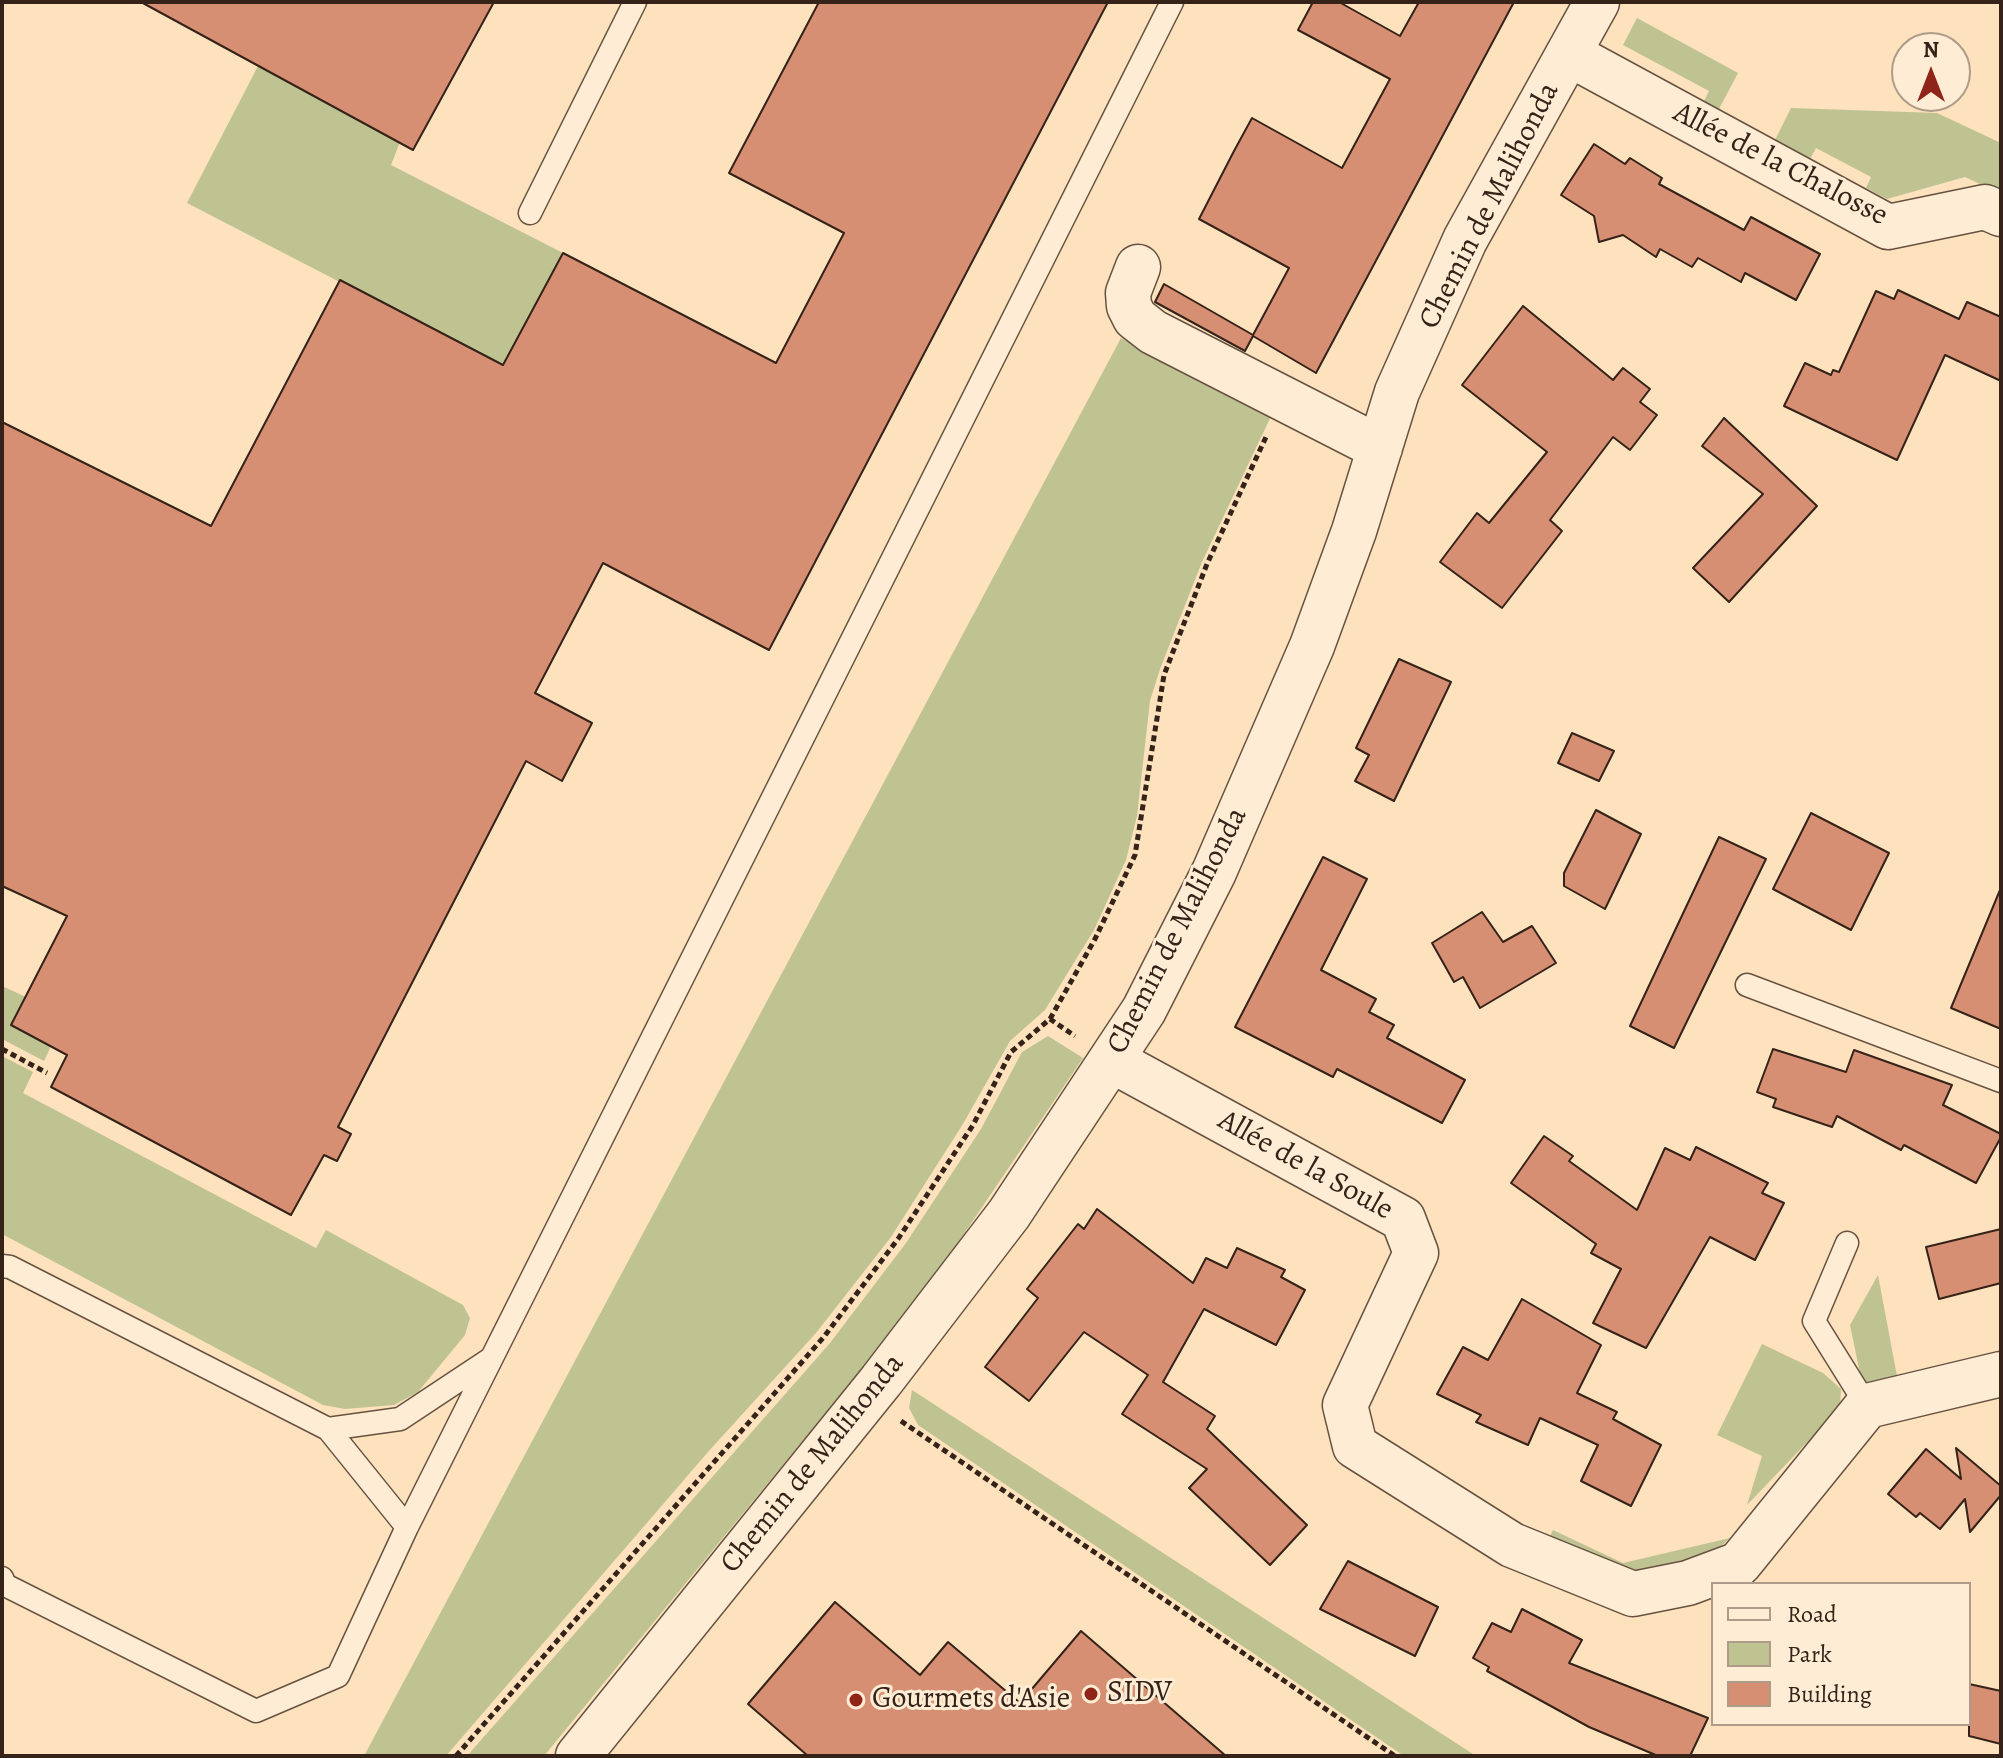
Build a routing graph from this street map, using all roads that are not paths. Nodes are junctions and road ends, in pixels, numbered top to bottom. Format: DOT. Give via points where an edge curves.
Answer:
graph roads {
  1 [pos="635,2"];
  2 [pos="1172,2"];
  3 [pos="1597,2"];
  4 [pos="1569,54"];
  5 [pos="530,213"];
  6 [pos="2001,214"];
  7 [pos="1138,267"];
  8 [pos="1380,448"];
  9 [pos="1747,985"];
  10 [pos="1113,1061"];
  11 [pos="2001,1081"];
  12 [pos="1847,1243"];
  13 [pos="2,1266"];
  14 [pos="490,1360"];
  15 [pos="2001,1374"];
  16 [pos="1867,1406"];
  17 [pos="328,1429"];
  18 [pos="407,1527"];
  19 [pos="2,1578"];
  20 [pos="578,1756"];
  1 -- 5 [label="lane"];
  2 -- 14 [label="lane"];
  3 -- 4 [label="street, Chemin de Malihonda"];
  4 -- 6 [label="street, Allée de la Chalosse" via="1888,227 1985,207"];
  4 -- 8 [label="street, Chemin de Malihonda" via="1465,240 1397,392"];
  7 -- 8 [label="street" via="1128,293 1135,318 1193,355"];
  8 -- 10 [label="street, Chemin de Malihonda" via="1312,646 1220,858"];
  9 -- 11 [label="lane"];
  10 -- 16 [label="street, Allée de la Soule" via="1403,1219 1416,1253 1345,1405 1355,1446 1512,1545 1633,1594 1688,1583 1739,1564"];
  10 -- 20 [label="street, Chemin de Malihonda" via="1009,1214"];
  12 -- 16 [label="lane" via="1814,1321"];
  13 -- 17 [label="lane"];
  14 -- 17 [label="lane" via="400,1419"];
  14 -- 18 [label="lane"];
  15 -- 16 [label="street"];
  17 -- 18 [label="lane"];
  18 -- 19 [label="lane" via="338,1676 256,1711 5,1585"];
}
